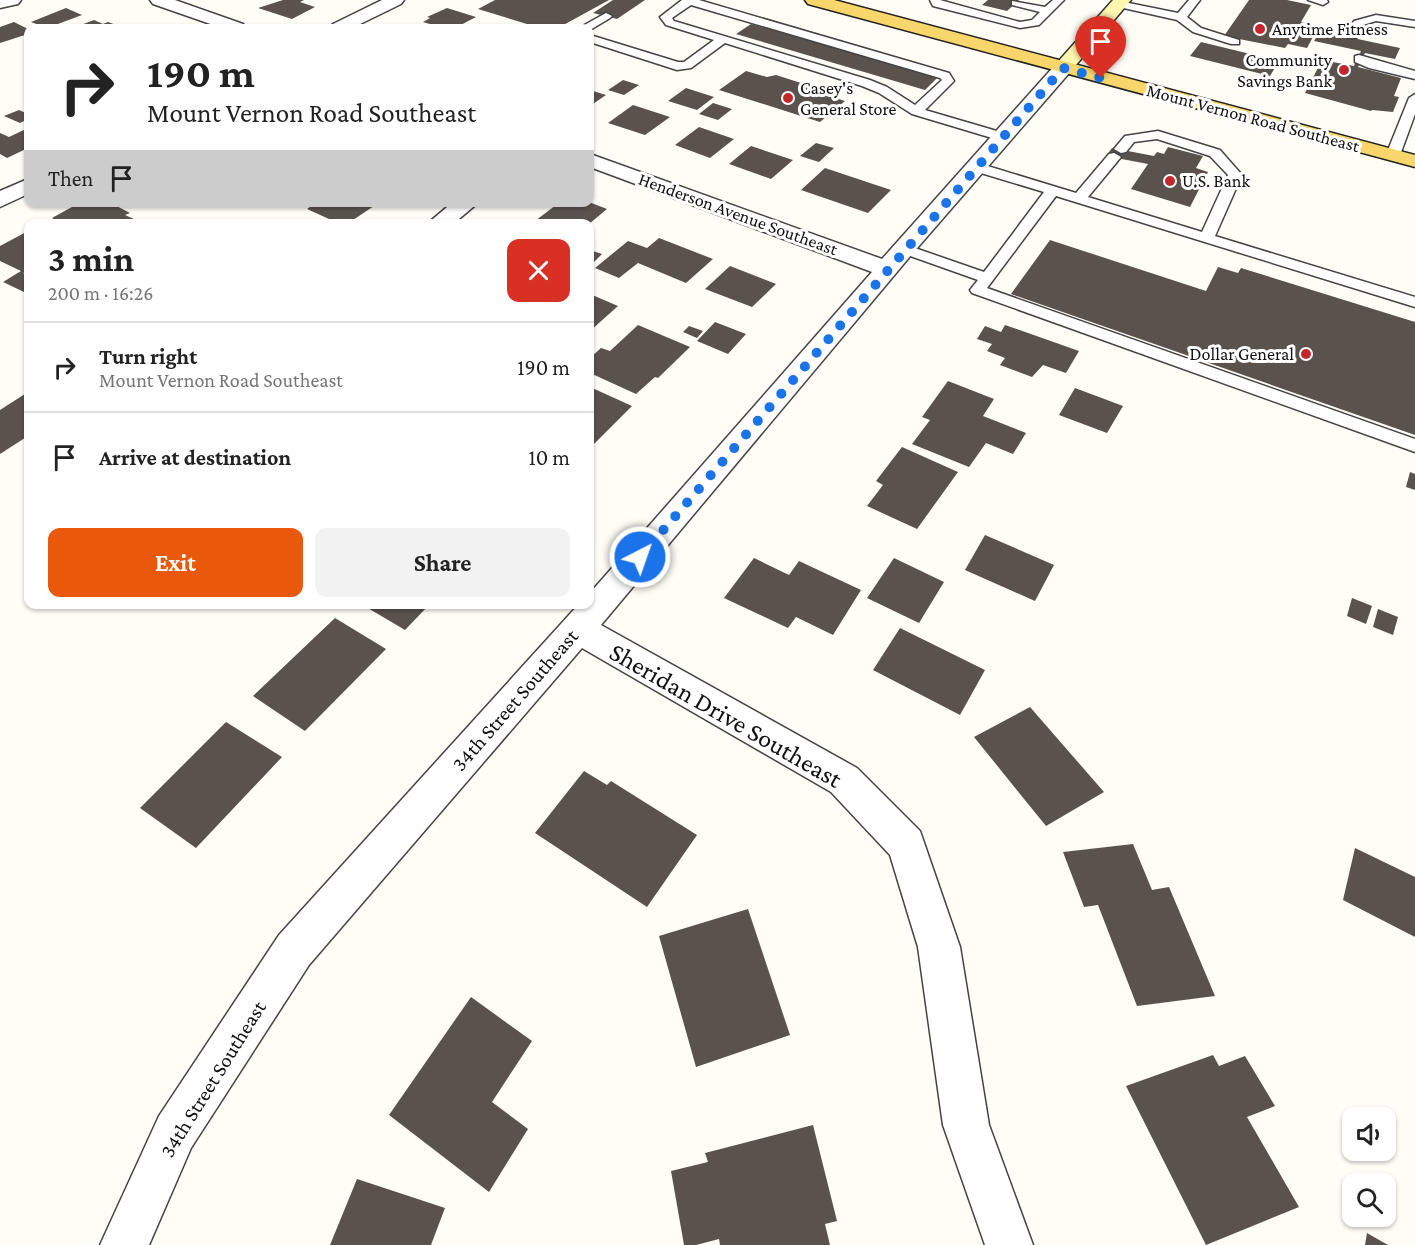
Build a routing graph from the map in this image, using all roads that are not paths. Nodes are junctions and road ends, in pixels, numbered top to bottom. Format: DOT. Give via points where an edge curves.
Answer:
graph roads {
  1 [pos="12,0"];
  2 [pos="159,0"];
  3 [pos="395,0"];
  4 [pos="690,0"];
  5 [pos="814,0"];
  6 [pos="935,0"];
  7 [pos="1059,0"];
  8 [pos="1195,0"];
  9 [pos="1120,2"];
  10 [pos="0,3"];
  11 [pos="1016,3"];
  12 [pos="1048,11"];
  13 [pos="606,16"];
  14 [pos="1181,17"];
  15 [pos="226,24"];
  16 [pos="347,24"];
  17 [pos="592,24"];
  18 [pos="1415,24"];
  19 [pos="1352,36"];
  20 [pos="594,39"];
  21 [pos="722,40"];
  22 [pos="1235,42"];
  23 [pos="1359,59"];
  24 [pos="1063,68"];
  25 [pos="1415,75"];
  26 [pos="893,80"];
  27 [pos="883,90"];
  28 [pos="1415,98"];
  29 [pos="916,111"];
  30 [pos="1002,137"];
  31 [pos="1393,155"];
  32 [pos="594,161"];
  33 [pos="1415,161"];
  34 [pos="976,167"];
  35 [pos="24,188"];
  36 [pos="1053,190"];
  37 [pos="1079,198"];
  38 [pos="0,200"];
  39 [pos="461,207"];
  40 [pos="445,219"];
  41 [pos="1207,238"];
  42 [pos="895,259"];
  43 [pos="987,278"];
  44 [pos="1415,302"];
  45 [pos="1415,446"];
  46 [pos="578,629"];
  47 [pos="124,1245"];
  48 [pos="1009,1245"];
  1 -- 10 [label="street"];
  2 -- 15 [label="street"];
  3 -- 16 [label="street"];
  4 -- 21 [label="lane" via="666,18 670,23"];
  4 -- 29 [label="lane" via="945,75 948,81"];
  5 -- 24 [label="main road, Mount Vernon Road Southeast"];
  6 -- 12 [label="lane" via="937,4 1020,24 1035,23"];
  7 -- 12 [label="lane"];
  8 -- 14 [label="lane"];
  9 -- 14 [label="lane"];
  9 -- 24 [label="street, 34th Street Southeast"];
  11 -- 12 [label="lane"];
  13 -- 17 [label="lane"];
  14 -- 22 [label="lane" via="1197,30"];
  18 -- 19 [label="lane" via="1376,18 1358,24"];
  20 -- 21 [label="lane" via="677,66 687,65"];
  21 -- 27 [label="lane" via="746,42 870,79"];
  23 -- 25 [label="lane"];
  24 -- 30 [label="street, 34th Street Southeast"];
  24 -- 31 [label="main road, Mount Vernon Road Southeast"];
  26 -- 27 [label="lane"];
  27 -- 29 [label="lane" via="900,94"];
  28 -- 31 [label="lane"];
  29 -- 30 [label="lane"];
  30 -- 34 [label="street, 34th Street Southeast"];
  31 -- 33 [label="main road, Mount Vernon Road Southeast"];
  32 -- 42 [label="street, Henderson Avenue Southeast"];
  34 -- 36 [label="lane"];
  34 -- 42 [label="street, 34th Street Southeast"];
  35 -- 38 [label="street"];
  36 -- 37 [label="lane"];
  36 -- 43 [label="lane"];
  37 -- 41 [label="lane"];
  37 -- 41 [label="lane" via="1130,139 1158,135 1215,153 1235,175"];
  39 -- 40 [label="street"];
  41 -- 44 [label="lane"];
  42 -- 43 [label="lane"];
  42 -- 46 [label="street, 34th Street Southeast"];
  43 -- 45 [label="lane" via="978,290"];
  46 -- 47 [label="street, 34th Street Southeast" via="294,950 175,1132"];
  46 -- 48 [label="street, Sheridan Drive Southeast" via="844,780 906,844 939,947 966,1125"];
}
